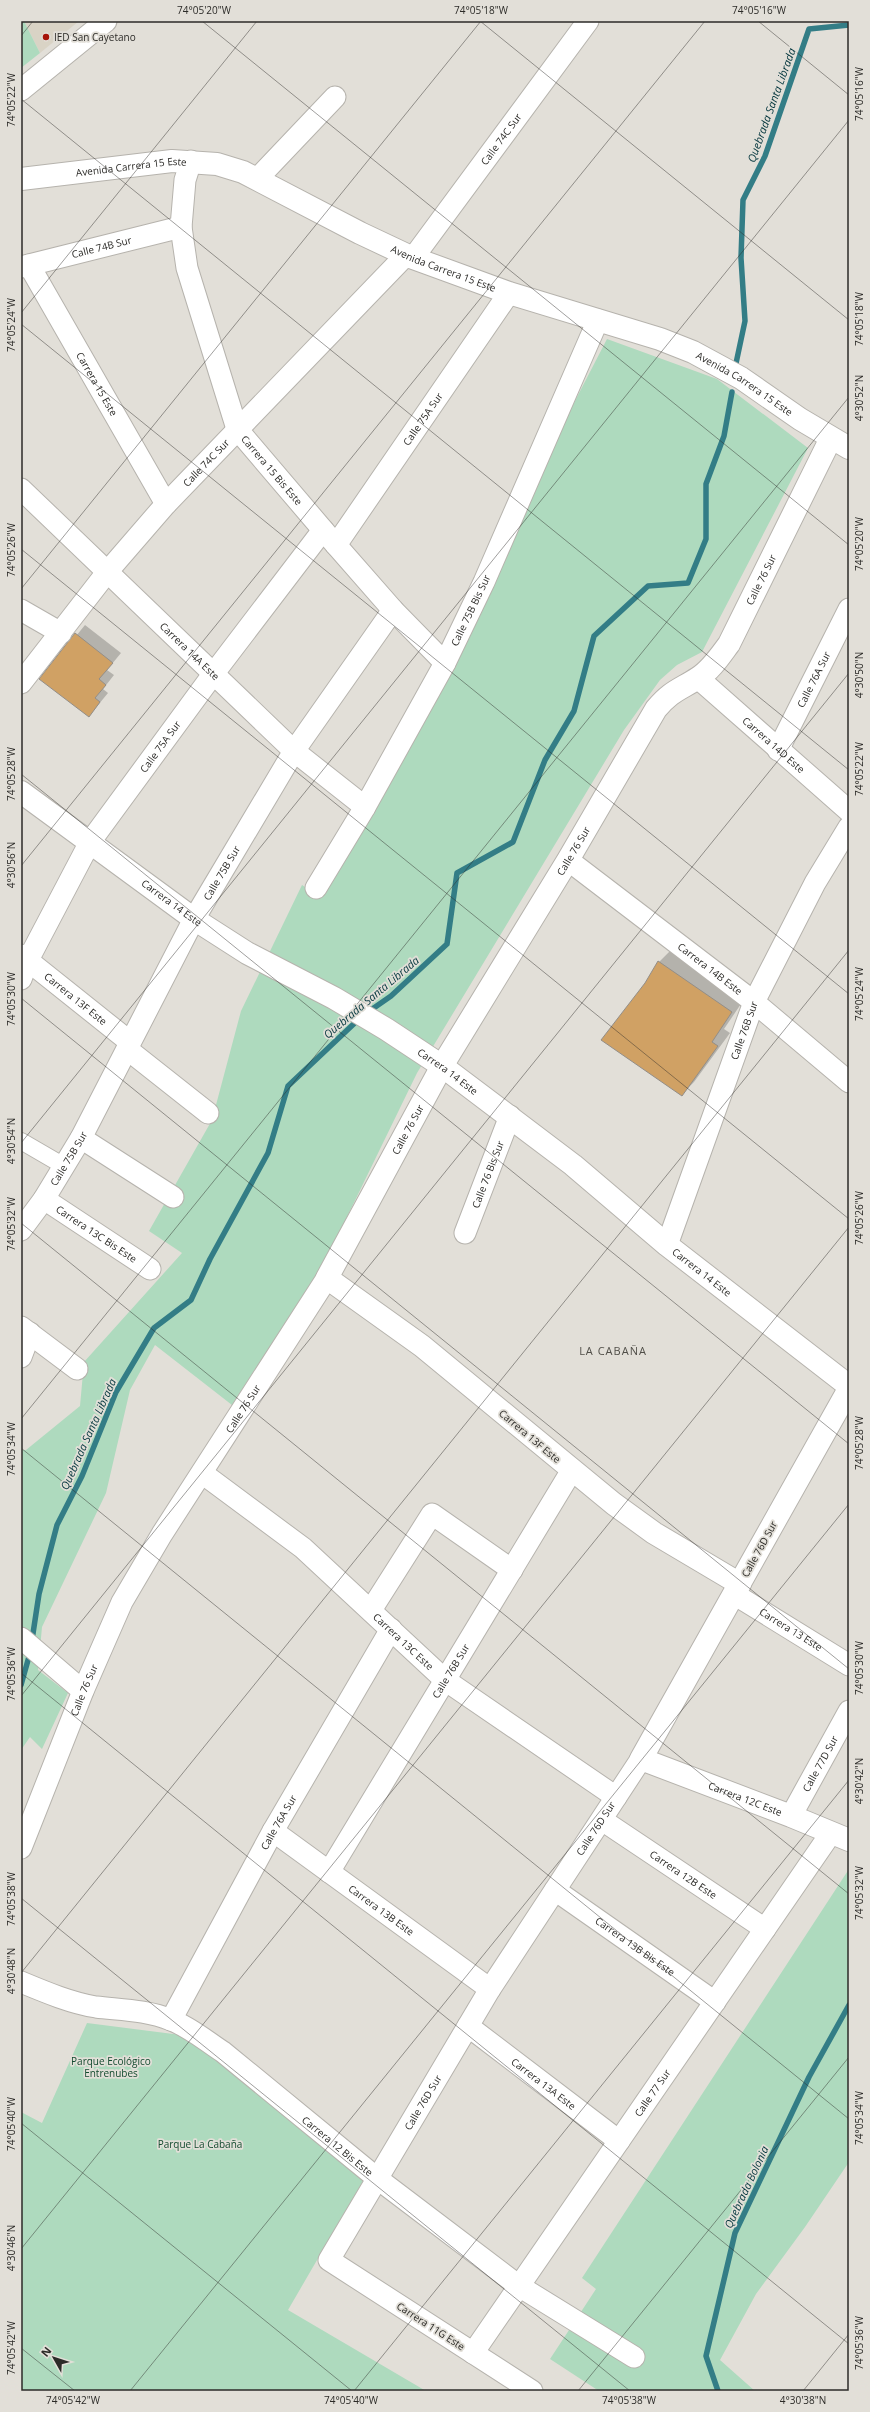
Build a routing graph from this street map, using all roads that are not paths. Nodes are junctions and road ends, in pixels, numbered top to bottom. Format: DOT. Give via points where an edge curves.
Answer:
graph roads {
  1 [pos="106,21"];
  2 [pos="588,21"];
  3 [pos="21,90"];
  4 [pos="335,97"];
  5 [pos="191,161"];
  6 [pos="258,178"];
  7 [pos="21,179"];
  8 [pos="182,227"];
  9 [pos="410,256"];
  10 [pos="25,266"];
  11 [pos="509,292"];
  12 [pos="598,320"];
  13 [pos="237,429"];
  14 [pos="840,443"];
  15 [pos="21,489"];
  16 [pos="166,504"];
  17 [pos="329,538"];
  18 [pos="108,571"];
  19 [pos="849,609"];
  20 [pos="21,610"];
  21 [pos="393,610"];
  22 [pos="60,633"];
  23 [pos="445,664"];
  24 [pos="214,674"];
  25 [pos="698,678"];
  26 [pos="21,683"];
  27 [pos="778,750"];
  28 [pos="294,751"];
  29 [pos="21,792"];
  30 [pos="365,807"];
  31 [pos="849,811"];
  32 [pos="849,827"];
  33 [pos="90,842"];
  34 [pos="568,860"];
  35 [pos="316,888"];
  36 [pos="194,919"];
  37 [pos="23,964"];
  38 [pos="754,1002"];
  39 [pos="129,1046"];
  40 [pos="442,1066"];
  41 [pos="849,1082"];
  42 [pos="208,1113"];
  43 [pos="510,1116"];
  44 [pos="80,1138"];
  45 [pos="21,1141"];
  46 [pos="64,1166"];
  47 [pos="172,1197"];
  48 [pos="44,1199"];
  49 [pos="21,1230"];
  50 [pos="465,1232"];
  51 [pos="666,1245"];
  52 [pos="150,1269"];
  53 [pos="327,1278"];
  54 [pos="25,1330"];
  55 [pos="21,1358"];
  56 [pos="77,1369"];
  57 [pos="849,1386"];
  58 [pos="849,1389"];
  59 [pos="572,1470"];
  60 [pos="202,1472"];
  61 [pos="512,1570"];
  62 [pos="737,1589"];
  63 [pos="371,1610"];
  64 [pos="391,1629"];
  65 [pos="21,1638"];
  66 [pos="849,1665"];
  67 [pos="445,1680"];
  68 [pos="83,1691"];
  69 [pos="849,1710"];
  70 [pos="641,1759"];
  71 [pos="616,1797"];
  72 [pos="791,1816"];
  73 [pos="602,1820"];
  74 [pos="273,1831"];
  75 [pos="840,1836"];
  76 [pos="21,1848"];
  77 [pos="329,1872"];
  78 [pos="555,1890"];
  79 [pos="765,1929"];
  80 [pos="21,1982"];
  81 [pos="490,1989"];
  82 [pos="715,2002"];
  83 [pos="171,2020"];
  84 [pos="468,2026"];
  85 [pos="619,2141"];
  86 [pos="378,2179"];
  87 [pos="329,2260"];
  88 [pos="519,2286"];
  89 [pos="474,2353"];
  90 [pos="634,2356"];
  91 [pos="532,2391"];
  1 -- 3 [label="street"];
  2 -- 9 [label="street, Calle 74C Sur"];
  4 -- 6 [label="street"];
  5 -- 6 [label="street, Avenida Carrera 15 Este" via="217,164"];
  5 -- 7 [label="street, Avenida Carrera 15 Este" via="133,165"];
  5 -- 8 [label="street, Carrera 15 Bis Este" via="185,180"];
  6 -- 9 [label="street, Avenida Carrera 15 Este" via="360,233"];
  8 -- 10 [label="street, Calle 74B Sur"];
  8 -- 13 [label="street, Carrera 15 Bis Este" via="187,268 198,310"];
  9 -- 11 [label="street, Avenida Carrera 15 Este"];
  9 -- 13 [label="street, Calle 74C Sur"];
  10 -- 16 [label="street, Carrera 15 Este"];
  11 -- 12 [label="street, Avenida Carrera 15 Este"];
  11 -- 17 [label="street, Calle 75A Sur"];
  12 -- 14 [label="street, Avenida Carrera 15 Este" via="668,342 717,364"];
  12 -- 23 [label="street, Calle 75B Bis Sur" via="484,582"];
  13 -- 16 [label="street, Calle 74C Sur"];
  13 -- 17 [label="street, Carrera 15 Bis Este"];
  14 -- 25 [label="street, Calle 76 Sur" via="729,644 715,663"];
  15 -- 18 [label="street, Carrera 14A Este"];
  16 -- 18 [label="street, Calle 74C Sur"];
  17 -- 21 [label="street, Carrera 15 Bis Este"];
  17 -- 24 [label="street, Calle 75A Sur"];
  18 -- 22 [label="street, Calle 74C Sur"];
  18 -- 24 [label="street, Carrera 14A Este"];
  19 -- 27 [label="street, Calle 76A Sur"];
  20 -- 22 [label="street"];
  21 -- 23 [label="street, Carrera 15 Bis Este"];
  21 -- 28 [label="street, Calle 75B Sur"];
  22 -- 26 [label="street, Calle 74C Sur"];
  23 -- 30 [label="street, Calle 75B Bis Sur"];
  24 -- 28 [label="street, Carrera 14A Este"];
  24 -- 33 [label="street, Calle 75A Sur"];
  25 -- 27 [label="street, Carrera 14D Este"];
  25 -- 34 [label="street, Calle 76 Sur" via="668,695 656,709"];
  27 -- 31 [label="street, Carrera 14D Este"];
  28 -- 30 [label="street, Carrera 14A Este"];
  28 -- 36 [label="street, Calle 75B Sur"];
  29 -- 33 [label="street, Carrera 14 Este"];
  30 -- 35 [label="street, Calle 75B Bis Sur"];
  32 -- 38 [label="street, Calle 76B Sur" via="815,883"];
  33 -- 36 [label="street, Carrera 14 Este"];
  33 -- 37 [label="street, Calle 75A Sur"];
  34 -- 38 [label="street, Carrera 14B Este"];
  34 -- 40 [label="street, Calle 76 Sur"];
  36 -- 39 [label="street, Calle 75B Sur"];
  36 -- 40 [label="street, Carrera 14 Este" via="247,953 334,998"];
  37 -- 39 [label="street, Carrera 13F Este"];
  38 -- 41 [label="street, Carrera 14B Este"];
  38 -- 51 [label="street, Calle 76B Sur"];
  39 -- 42 [label="street, Carrera 13F Este"];
  39 -- 44 [label="street, Calle 75B Sur"];
  40 -- 43 [label="street, Carrera 14 Este"];
  40 -- 53 [label="street, Calle 76 Sur"];
  43 -- 50 [label="street, Calle 76 Bis Sur"];
  43 -- 51 [label="street, Carrera 14 Este" via="574,1165"];
  44 -- 46 [label="street, Calle 75B Sur"];
  44 -- 47 [label="street"];
  45 -- 46 [label="street"];
  46 -- 48 [label="street, Calle 75B Sur"];
  48 -- 49 [label="street, Calle 75B Sur"];
  48 -- 52 [label="street, Carrera 13C Bis Este"];
  51 -- 57 [label="street, Carrera 14 Este"];
  53 -- 59 [label="street, Carrera 13F Este" via="422,1346"];
  53 -- 60 [label="street, Calle 76 Sur"];
  54 -- 55 [label="street"];
  54 -- 56 [label="street"];
  58 -- 62 [label="street, Calle 76D Sur"];
  59 -- 61 [label="street, Calle 76B Sur"];
  59 -- 62 [label="street, Carrera 13F Este" via="654,1533"];
  60 -- 63 [label="street, Carrera 13C Este" via="304,1548"];
  60 -- 68 [label="street, Calle 76 Sur" via="122,1602"];
  61 -- 63 [label="street" via="432,1514"];
  61 -- 67 [label="street, Calle 76B Sur"];
  62 -- 66 [label="street, Carrera 13 Este"];
  62 -- 70 [label="street, Calle 76D Sur"];
  63 -- 64 [label="street, Carrera 13C Este"];
  64 -- 67 [label="street, Carrera 13C Este"];
  64 -- 74 [label="street, Calle 76A Sur"];
  65 -- 68 [label="street"];
  67 -- 71 [label="street, Carrera 13C Este"];
  67 -- 77 [label="street, Calle 76B Sur"];
  68 -- 76 [label="street, Calle 76 Sur"];
  69 -- 72 [label="street, Calle 77D Sur"];
  70 -- 71 [label="street, Calle 76D Sur"];
  70 -- 72 [label="street, Carrera 12C Este"];
  71 -- 73 [label="street, Calle 76D Sur"];
  72 -- 75 [label="street, Carrera 12C Este"];
  73 -- 78 [label="street, Calle 76D Sur"];
  73 -- 79 [label="street, Carrera 12B Este"];
  74 -- 77 [label="street, Carrera 13B Este"];
  74 -- 83 [label="street, Calle 76A Sur"];
  75 -- 79 [label="street, Calle 77 Sur"];
  77 -- 81 [label="street, Carrera 13B Este"];
  78 -- 81 [label="street, Calle 76D Sur"];
  78 -- 82 [label="street, Carrera 13B Bis Este"];
  79 -- 82 [label="street, Calle 77 Sur"];
  80 -- 83 [label="street, Carrera 12 Bis Este" via="95,2007 141,2011"];
  81 -- 84 [label="street, Calle 76D Sur"];
  82 -- 85 [label="street, Calle 77 Sur"];
  83 -- 86 [label="street, Carrera 12 Bis Este" via="196,2033 222,2052"];
  84 -- 85 [label="street, Carrera 13A Este"];
  84 -- 86 [label="street, Calle 76D Sur"];
  85 -- 88 [label="street, Calle 77 Sur"];
  86 -- 87 [label="street, Calle 76D Sur"];
  86 -- 88 [label="street, Carrera 12 Bis Este"];
  87 -- 89 [label="street, Carrera 11G Este"];
  88 -- 89 [label="street, Calle 77 Sur"];
  88 -- 90 [label="street, Carrera 12 Bis Este"];
  89 -- 91 [label="street, Carrera 11G Este"];
}
